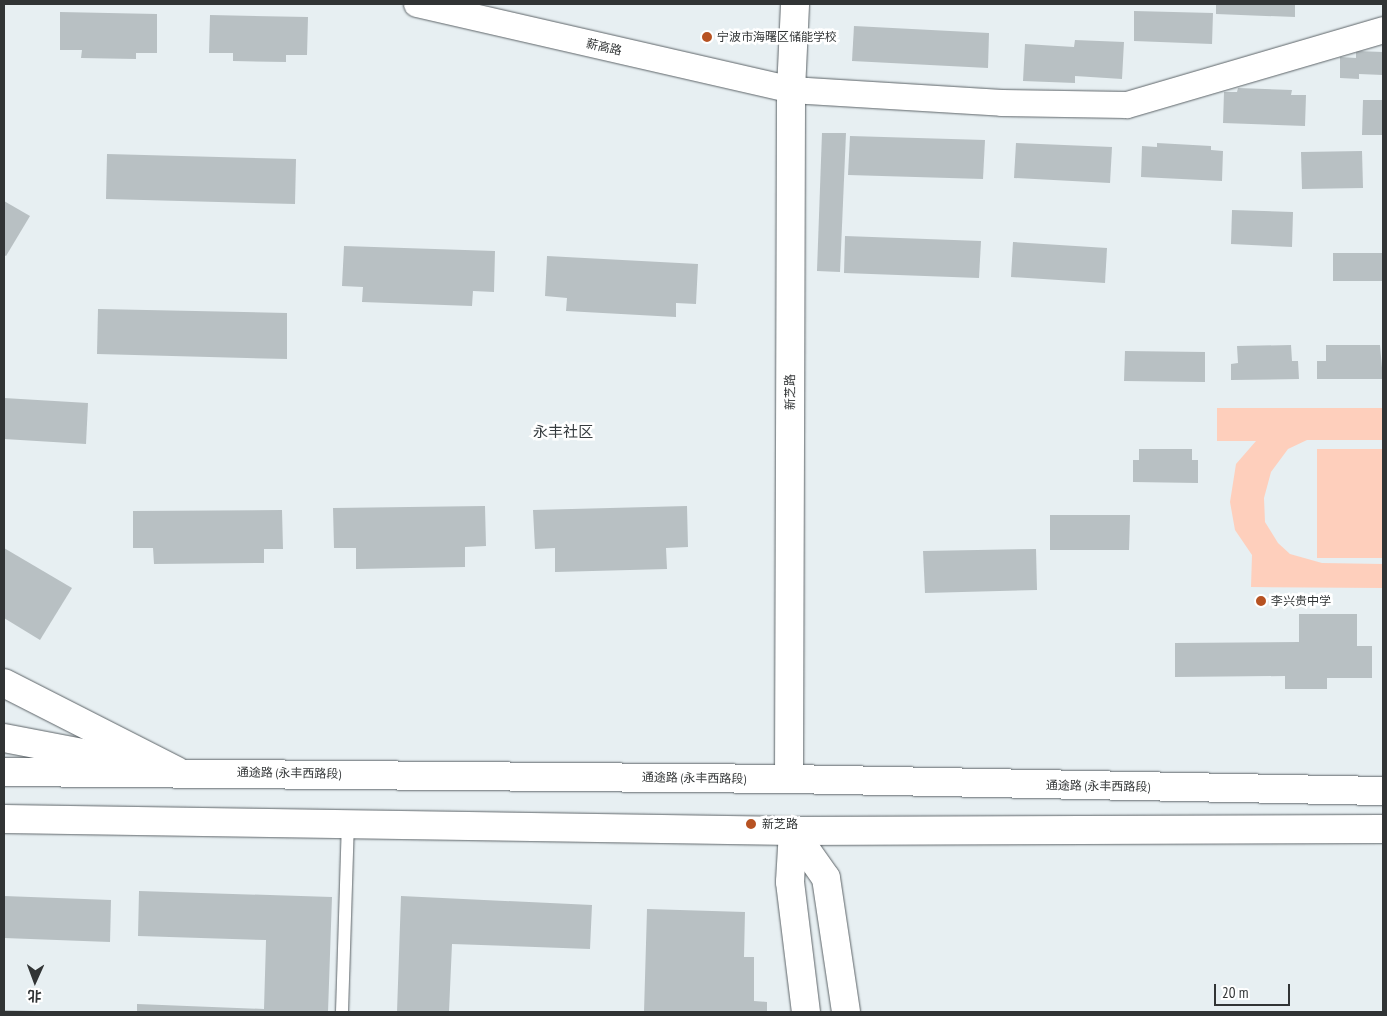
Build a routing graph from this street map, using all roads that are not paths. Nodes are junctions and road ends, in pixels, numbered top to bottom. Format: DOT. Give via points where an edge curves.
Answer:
graph roads {
  1 [pos="418,4"];
  2 [pos="795,4"];
  3 [pos="1383,30"];
  4 [pos="791,90"];
  5 [pos="4,684"];
  6 [pos="4,738"];
  7 [pos="177,771"];
  8 [pos="4,772"];
  9 [pos="789,779"];
  10 [pos="1383,791"];
  11 [pos="4,819"];
  12 [pos="61,822"];
  13 [pos="348,825"];
  14 [pos="1383,829"];
  15 [pos="4,831"];
  16 [pos="793,831"];
  17 [pos="342,1012"];
  18 [pos="806,1012"];
  19 [pos="846,1012"];
  1 -- 4 [label="street, 薪高路"];
  2 -- 4 [label="main road, 新芝路"];
  3 -- 4 [label="street, 薪高路" via="1127,105 1002,103"];
  4 -- 9 [label="main road, 新芝路"];
  5 -- 7 [label="main road"];
  6 -- 7 [label="main road"];
  7 -- 8 [label="main road, 通途路 (永丰西路段)"];
  7 -- 9 [label="main road, 通途路 (永丰西路段)"];
  9 -- 10 [label="main road, 通途路 (永丰西路段)"];
  11 -- 12 [label="main road"];
  12 -- 13 [label="main road"];
  12 -- 15 [label="main road"];
  13 -- 16 [label="main road"];
  13 -- 17 [label="lane"];
  14 -- 16 [label="main road"];
  16 -- 18 [label="main road" via="790,882"];
  16 -- 19 [label="main road" via="826,878"];
}
